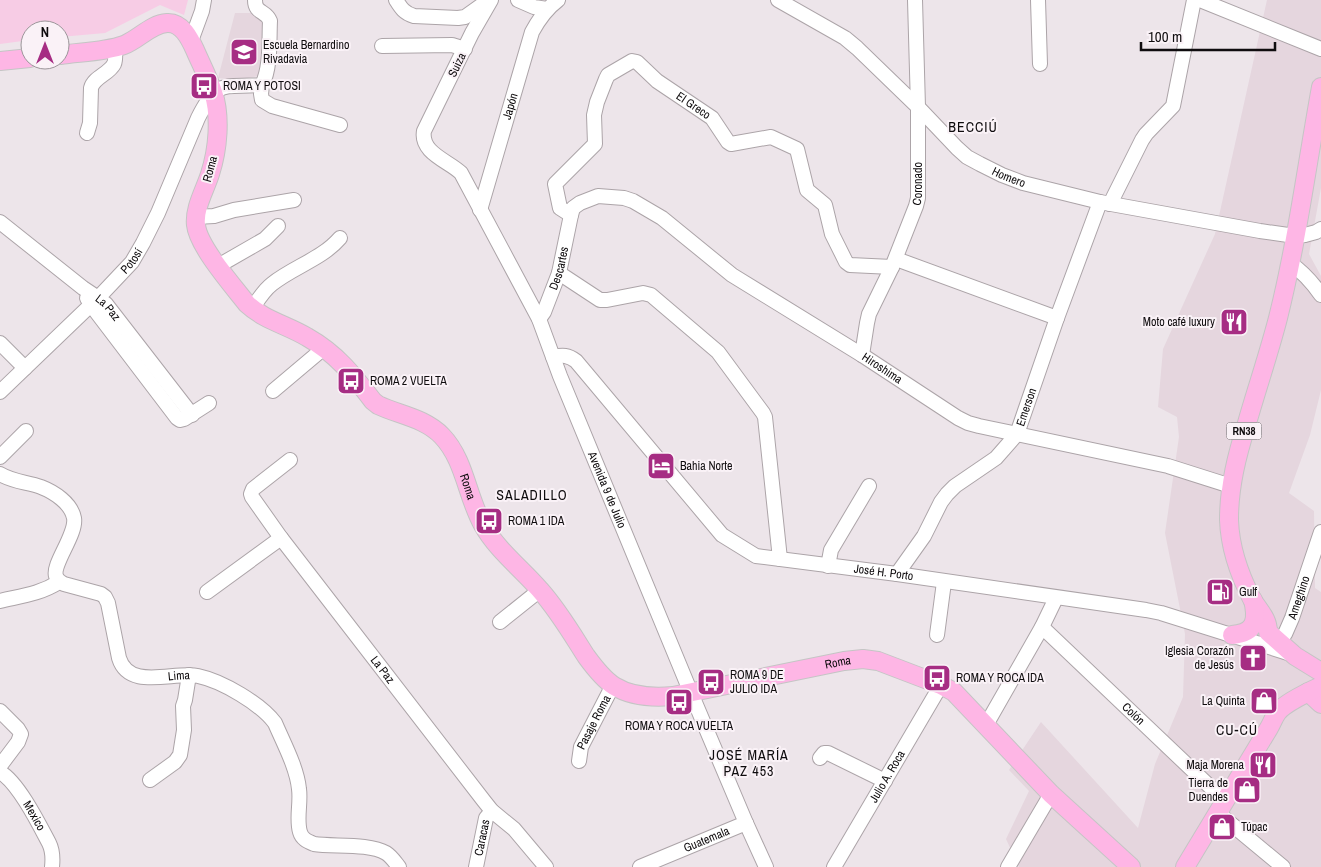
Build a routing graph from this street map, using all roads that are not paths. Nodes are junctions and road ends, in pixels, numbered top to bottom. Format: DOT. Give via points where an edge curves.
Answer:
graph roads {
  1 [pos="204,0"];
  2 [pos="254,0"];
  3 [pos="396,0"];
  4 [pos="490,0"];
  5 [pos="518,0"];
  6 [pos="778,0"];
  7 [pos="915,0"];
  8 [pos="1038,0"];
  9 [pos="1194,0"];
  10 [pos="1200,0"];
  11 [pos="552,4"];
  12 [pos="191,41"];
  13 [pos="382,46"];
  14 [pos="115,48"];
  15 [pos="465,48"];
  16 [pos="1321,49"];
  17 [pos="70,54"];
  18 [pos="20,59"];
  19 [pos="0,62"];
  20 [pos="1040,64"];
  21 [pos="262,85"];
  22 [pos="1321,87"];
  23 [pos="213,92"];
  24 [pos="918,107"];
  25 [pos="340,125"];
  26 [pos="424,131"];
  27 [pos="87,134"];
  28 [pos="294,200"];
  29 [pos="1105,203"];
  30 [pos="480,210"];
  31 [pos="570,215"];
  32 [pos="196,217"];
  33 [pos="0,222"];
  34 [pos="278,226"];
  35 [pos="1321,228"];
  36 [pos="1295,236"];
  37 [pos="340,238"];
  38 [pos="894,263"];
  39 [pos="1290,263"];
  40 [pos="218,266"];
  41 [pos="558,273"];
  42 [pos="1321,295"];
  43 [pos="95,301"];
  44 [pos="252,309"];
  45 [pos="1057,318"];
  46 [pos="539,319"];
  47 [pos="0,343"];
  48 [pos="324,348"];
  49 [pos="862,355"];
  50 [pos="553,356"];
  51 [pos="25,368"];
  52 [pos="273,391"];
  53 [pos="0,392"];
  54 [pos="209,403"];
  55 [pos="26,430"];
  56 [pos="1017,434"];
  57 [pos="0,457"];
  58 [pos="290,460"];
  59 [pos="0,474"];
  60 [pos="869,486"];
  61 [pos="1231,486"];
  62 [pos="1321,532"];
  63 [pos="281,538"];
  64 [pos="780,559"];
  65 [pos="828,566"];
  66 [pos="897,574"];
  67 [pos="59,582"];
  68 [pos="944,582"];
  69 [pos="540,590"];
  70 [pos="207,592"];
  71 [pos="1056,598"];
  72 [pos="1253,600"];
  73 [pos="0,602"];
  74 [pos="1266,620"];
  75 [pos="500,622"];
  76 [pos="1042,627"];
  77 [pos="1285,634"];
  78 [pos="937,635"];
  79 [pos="1238,637"];
  80 [pos="1311,663"];
  81 [pos="189,675"];
  82 [pos="941,685"];
  83 [pos="613,686"];
  84 [pos="1314,689"];
  85 [pos="691,693"];
  86 [pos="1321,704"];
  87 [pos="0,711"];
  88 [pos="986,725"];
  89 [pos="820,758"];
  90 [pos="579,761"];
  91 [pos="0,766"];
  92 [pos="0,772"];
  93 [pos="150,780"];
  94 [pos="884,781"];
  95 [pos="1051,796"];
  96 [pos="1221,807"];
  97 [pos="492,811"];
  98 [pos="746,823"];
  99 [pos="52,867"];
  100 [pos="400,867"];
  101 [pos="476,867"];
  102 [pos="546,867"];
  103 [pos="640,867"];
  104 [pos="766,867"];
  105 [pos="834,867"];
  106 [pos="1008,867"];
  107 [pos="1131,867"];
  108 [pos="1186,867"];
  109 [pos="1283,867"];
  1 -- 12 [label="street"];
  2 -- 21 [label="street" via="258,10 270,21 267,66"];
  3 -- 4 [label="street" via="407,14 458,18 465,17"];
  4 -- 15 [label="street, Suiza"];
  5 -- 11 [label="street" via="534,7"];
  6 -- 24 [label="street, Homero" via="845,38"];
  7 -- 24 [label="street, Coronado"];
  8 -- 20 [label="street"];
  9 -- 29 [label="street, Emerson" via="1173,106 1142,140"];
  10 -- 16 [label="street"];
  11 -- 30 [label="street, Japón" via="537,22 530,39"];
  12 -- 14 [label="main road, Roma" via="177,25 168,22"];
  12 -- 23 [label="main road, Roma"];
  13 -- 15 [label="street" via="452,45"];
  14 -- 17 [label="main road, Roma"];
  14 -- 27 [label="street" via="113,66 91,88"];
  15 -- 26 [label="street, Suiza"];
  18 -- 19 [label="main road"];
  21 -- 23 [label="street" via="231,85"];
  21 -- 25 [label="street" via="262,100 272,106"];
  22 -- 36 [label="main road, RN38"];
  23 -- 32 [label="main road, Roma" via="217,119 214,159"];
  23 -- 43 [label="street, Potosí" via="198,118 143,243 125,270"];
  24 -- 29 [label="street, Homero" via="957,148 980,164 1023,183"];
  24 -- 38 [label="street, Coronado" via="918,198"];
  26 -- 30 [label="street, Avenida 9 de Julio" via="425,141 434,154 461,173"];
  28 -- 32 [label="street"];
  29 -- 36 [label="street, Homero"];
  29 -- 45 [label="street, Emerson"];
  30 -- 46 [label="street, Avenida 9 de Julio"];
  31 -- 38 [label="street, El Greco" via="560,208 555,184 595,144 594,115 608,75 632,61 712,118 731,144 771,137 797,149 807,190 825,205 832,234 846,262 850,265"];
  31 -- 41 [label="street, Descartes"];
  31 -- 49 [label="street, Hiroshima" via="580,202 598,196 634,202 662,218 732,275"];
  32 -- 40 [label="main road, Roma" via="200,240"];
  33 -- 43 [label="street, La Paz"];
  34 -- 40 [label="street" via="265,240"];
  35 -- 36 [label="street"];
  36 -- 39 [label="main road, RN38"];
  37 -- 44 [label="street" via="332,247 272,284"];
  38 -- 45 [label="street, El Greco"];
  38 -- 49 [label="street, Coronado" via="867,322"];
  39 -- 42 [label="street" via="1311,280"];
  39 -- 61 [label="main road, RN38" via="1278,319"];
  40 -- 44 [label="main road, Roma"];
  41 -- 46 [label="street, Descartes"];
  41 -- 64 [label="street" via="600,300 643,293 651,295 718,352 765,417"];
  43 -- 51 [label="street, Potosí"];
  43 -- 54 [label="street" via="177,418 184,419"];
  44 -- 48 [label="main road, Roma"];
  45 -- 56 [label="street, Emerson"];
  46 -- 50 [label="street, Avenida 9 de Julio"];
  47 -- 51 [label="street"];
  48 -- 52 [label="street"];
  48 -- 69 [label="main road, Roma" via="348,368 378,405 421,421 441,435 461,467 483,526"];
  49 -- 56 [label="street, Hiroshima" via="958,418"];
  50 -- 64 [label="street, José H. Porto" via="568,356 576,361 722,535 756,556"];
  50 -- 85 [label="street, Avenida 9 de Julio"];
  51 -- 53 [label="street, Potosí"];
  55 -- 57 [label="street"];
  56 -- 61 [label="street, Hiroshima" via="1168,466"];
  56 -- 66 [label="street, Emerson" via="996,458 947,494 924,536"];
  58 -- 63 [label="street, La Paz" via="251,494"];
  59 -- 67 [label="street" via="49,490 71,510 74,523 56,572"];
  60 -- 65 [label="street" via="831,550"];
  61 -- 72 [label="main road, RN38" via="1230,538 1239,570"];
  62 -- 77 [label="street, Ameghino"];
  63 -- 70 [label="street"];
  63 -- 97 [label="street, La Paz"];
  64 -- 65 [label="street, José H. Porto"];
  65 -- 66 [label="street, José H. Porto"];
  66 -- 68 [label="street, José H. Porto"];
  67 -- 73 [label="street" via="41,592"];
  67 -- 81 [label="street, Lima" via="105,597 121,664 131,673 153,678"];
  68 -- 71 [label="street, José H. Porto"];
  68 -- 78 [label="street"];
  69 -- 75 [label="street"];
  69 -- 83 [label="main road, Roma" via="596,669"];
  71 -- 76 [label="street"];
  71 -- 79 [label="street, José H. Porto" via="1161,613"];
  72 -- 74 [label="main road, RN38"];
  72 -- 79 [label="main road" via="1254,624"];
  74 -- 77 [label="main road, RN38"];
  74 -- 79 [label="street" via="1257,634"];
  74 -- 80 [label="main road, RN38" via="1268,632 1285,649"];
  76 -- 88 [label="street"];
  76 -- 96 [label="street, Colón"];
  77 -- 80 [label="main road, RN38" via="1301,648"];
  79 -- 80 [label="street, José H. Porto"];
  80 -- 84 [label="main road" via="1318,677"];
  81 -- 93 [label="street" via="182,706 184,730 180,755"];
  81 -- 100 [label="street, Lima" via="236,691 275,723 298,782 298,823 302,837 314,844 384,851"];
  82 -- 85 [label="main road, Roma" via="890,665 863,659"];
  82 -- 88 [label="main road, Roma" via="954,692"];
  82 -- 94 [label="street, Julio A. Roca"];
  83 -- 85 [label="main road, Roma" via="642,697"];
  83 -- 90 [label="street, Pasaje Roma" via="581,747"];
  84 -- 86 [label="main road"];
  84 -- 96 [label="main road" via="1277,713"];
  85 -- 98 [label="street, Avenida 9 de Julio"];
  87 -- 91 [label="street" via="21,734"];
  88 -- 95 [label="main road, Roma"];
  89 -- 94 [label="street" via="828,753"];
  92 -- 99 [label="street, Mexico" via="18,790 49,843"];
  94 -- 105 [label="street, Julio A. Roca"];
  95 -- 106 [label="street"];
  95 -- 107 [label="main road, Roma"];
  96 -- 108 [label="main road"];
  96 -- 109 [label="street, Colón"];
  97 -- 101 [label="street, Caracas" via="486,818"];
  97 -- 102 [label="street, La Paz" via="518,833"];
  98 -- 103 [label="street, Guatemala"];
  98 -- 104 [label="street, Avenida 9 de Julio"];
}
